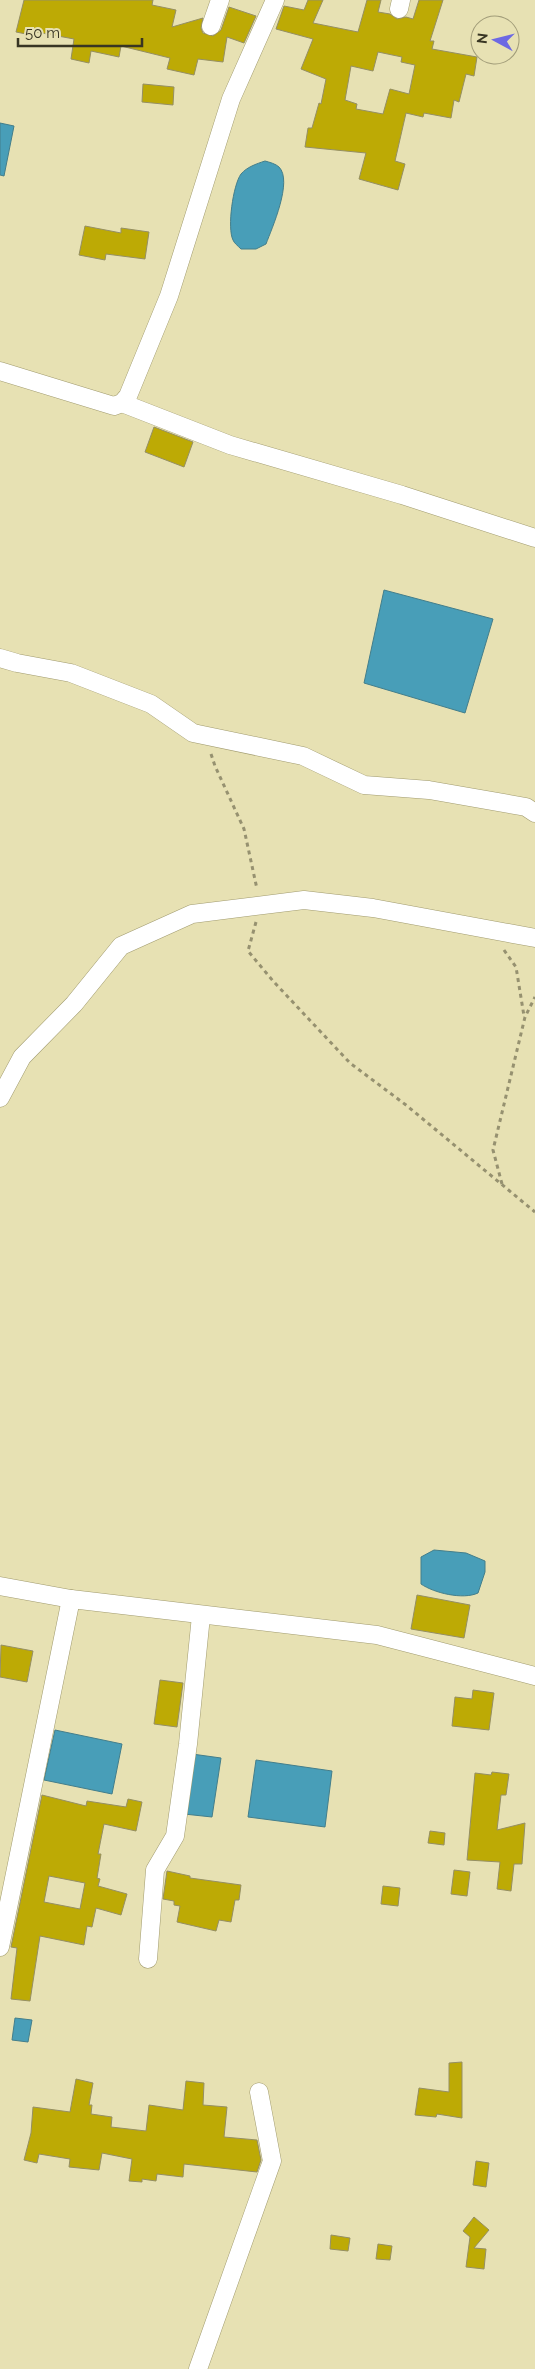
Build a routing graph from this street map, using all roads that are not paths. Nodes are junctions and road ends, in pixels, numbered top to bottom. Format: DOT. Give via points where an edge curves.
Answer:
graph roads {
  1 [pos="220,0"];
  2 [pos="275,0"];
  3 [pos="211,26"];
  4 [pos="0,371"];
  5 [pos="122,403"];
  6 [pos="535,538"];
  7 [pos="0,658"];
  8 [pos="535,813"];
  9 [pos="535,938"];
  10 [pos="0,1098"];
  11 [pos="0,1586"];
  12 [pos="71,1599"];
  13 [pos="201,1616"];
  14 [pos="535,1676"];
  15 [pos="0,1947"];
  16 [pos="148,1959"];
  17 [pos="259,2092"];
  18 [pos="198,2369"];
  1 -- 3 [label="street"];
  2 -- 5 [label="street" via="232,99 169,296 128,396"];
  4 -- 5 [label="street" via="114,406"];
  5 -- 6 [label="street" via="230,445"];
  7 -- 8 [label="street" via="71,673 151,704 193,732 304,756 364,785 428,790 526,807"];
  9 -- 10 [label="street" via="372,908 304,900 192,914 121,946 74,1004 22,1057"];
  11 -- 12 [label="street"];
  12 -- 13 [label="street"];
  12 -- 15 [label="street"];
  13 -- 14 [label="street" via="377,1636"];
  13 -- 16 [label="street" via="175,1836 155,1870"];
  17 -- 18 [label="street" via="272,2161"];
}
